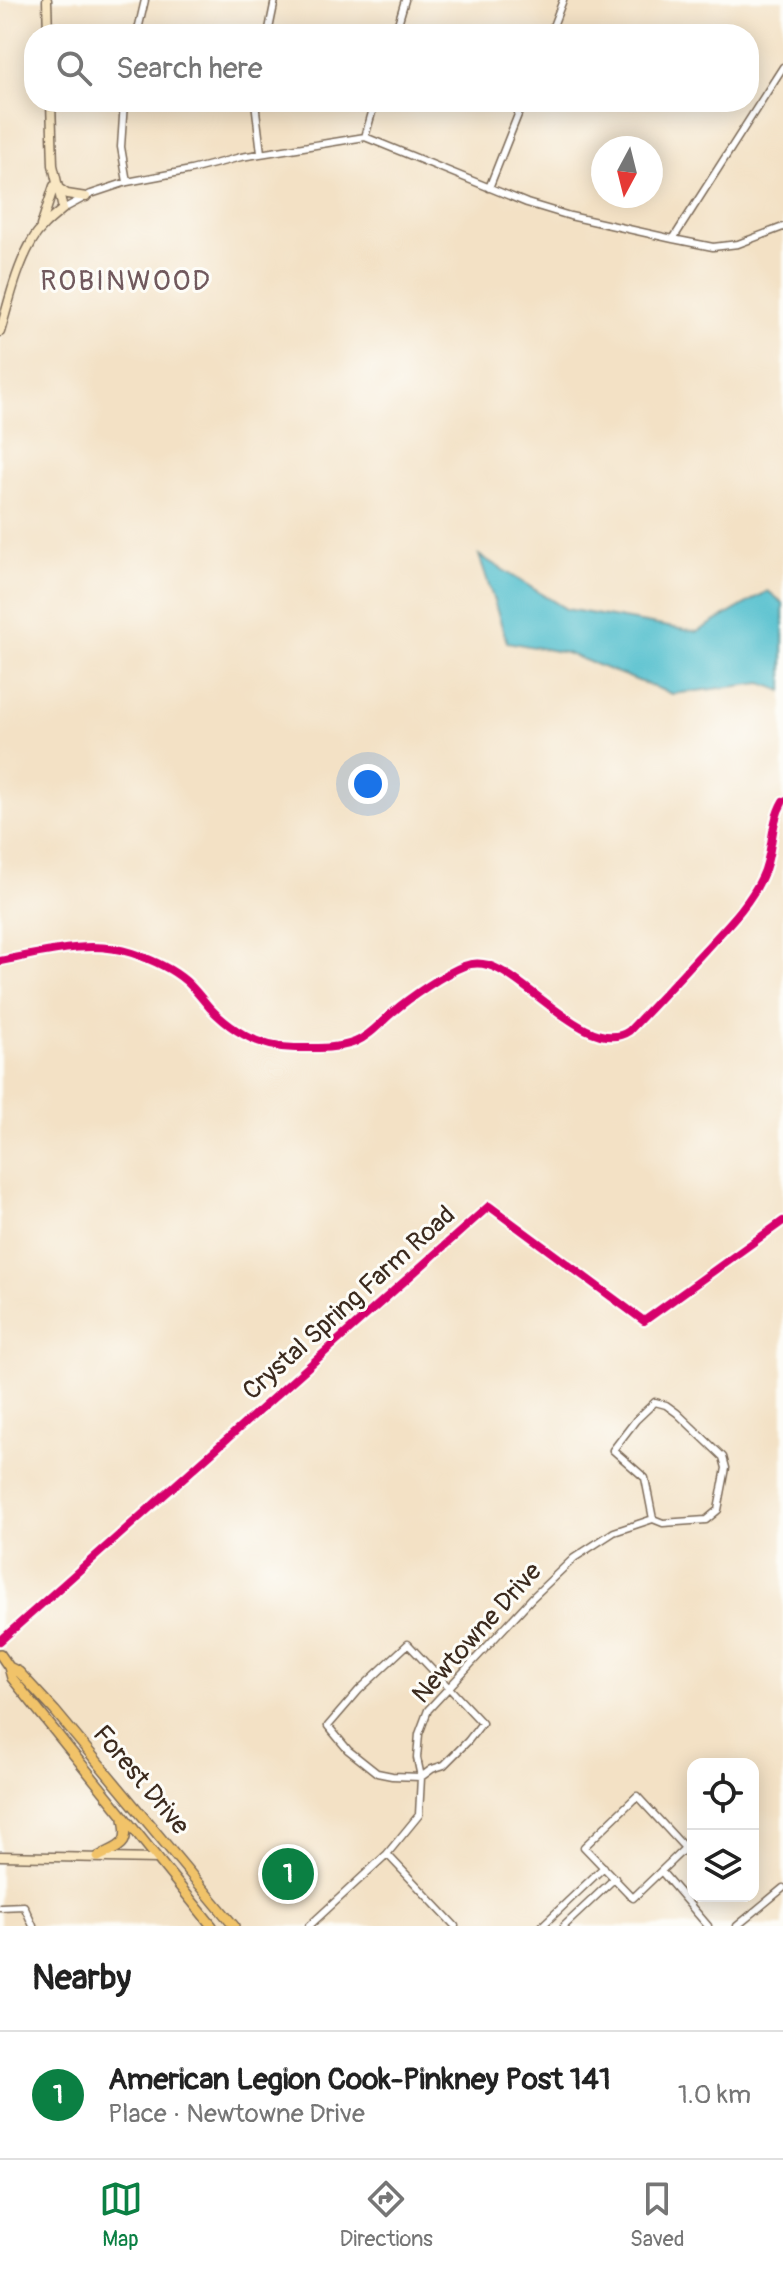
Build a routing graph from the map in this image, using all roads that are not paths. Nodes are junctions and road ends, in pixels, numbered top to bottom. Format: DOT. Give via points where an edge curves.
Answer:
graph roads {
  1 [pos="47,0"];
  2 [pos="145,0"];
  3 [pos="275,0"];
  4 [pos="405,0"];
  5 [pos="563,0"];
  6 [pos="48,24"];
  7 [pos="139,24"];
  8 [pos="270,24"];
  9 [pos="398,24"];
  10 [pos="554,24"];
  11 [pos="783,67"];
  12 [pos="759,105"];
  13 [pos="51,112"];
  14 [pos="123,112"];
  15 [pos="256,112"];
  16 [pos="372,112"];
  17 [pos="519,112"];
  18 [pos="754,112"];
  19 [pos="365,137"];
  20 [pos="261,153"];
  21 [pos="127,182"];
  22 [pos="56,184"];
  23 [pos="489,188"];
  24 [pos="86,197"];
  25 [pos="63,209"];
  26 [pos="783,227"];
  27 [pos="39,232"];
  28 [pos="673,239"];
  29 [pos="0,332"];
  30 [pos="783,801"];
  31 [pos="0,961"];
  32 [pos="783,1221"];
  33 [pos="653,1519"];
  34 [pos="0,1641"];
  35 [pos="0,1654"];
  36 [pos="9,1667"];
  37 [pos="448,1688"];
  38 [pos="421,1777"];
  39 [pos="123,1816"];
  40 [pos="387,1854"];
  41 [pos="0,1856"];
  42 [pos="98,1857"];
  43 [pos="158,1859"];
  44 [pos="179,1860"];
  45 [pos="604,1867"];
  46 [pos="661,1871"];
  47 [pos="615,1878"];
  48 [pos="783,1888"];
  49 [pos="0,1907"];
  50 [pos="33,1926"];
  51 [pos="212,1926"];
  52 [pos="234,1926"];
  53 [pos="309,1926"];
  54 [pos="455,1926"];
  55 [pos="542,1926"];
  56 [pos="564,1926"];
  57 [pos="708,1926"];
  58 [pos="737,1926"];
  1 -- 6 [label="street"];
  2 -- 7 [label="street"];
  3 -- 8 [label="street"];
  4 -- 9 [label="street"];
  5 -- 10 [label="street"];
  11 -- 12 [label="street"];
  13 -- 22 [label="street"];
  14 -- 21 [label="street" via="121,147"];
  15 -- 20 [label="street"];
  16 -- 19 [label="street"];
  17 -- 23 [label="street"];
  18 -- 28 [label="street"];
  19 -- 20 [label="street"];
  19 -- 23 [label="street"];
  20 -- 21 [label="street"];
  21 -- 24 [label="street"];
  22 -- 24 [label="street" via="67,194"];
  22 -- 25 [label="street"];
  22 -- 27 [label="street"];
  23 -- 28 [label="street" via="570,216"];
  24 -- 25 [label="street"];
  25 -- 27 [label="street"];
  26 -- 28 [label="street" via="713,247"];
  27 -- 29 [label="street" via="19,272"];
  30 -- 31 [label="street" via="770,856 754,893 619,1037 591,1032 501,971 479,963 435,984 356,1042 286,1048 265,1045 232,1027 186,981 129,952 80,947"];
  32 -- 34 [label="street, Crystal Spring Farm Road" via="644,1321 489,1206"];
  33 -- 33 [label="street, Newtowne Drive" via="645,1478 613,1450 655,1402 705,1438 726,1468 718,1510 706,1520"];
  33 -- 37 [label="street, Newtowne Drive" via="614,1532 574,1558"];
  35 -- 36 [label="main road, Forest Drive"];
  36 -- 39 [label="main road, Forest Drive" via="12,1678"];
  36 -- 44 [label="main road, Forest Drive" via="40,1694"];
  37 -- 38 [label="street, Newtowne Drive" via="428,1710 419,1734"];
  37 -- 38 [label="street" via="482,1723 444,1765"];
  37 -- 38 [label="street" via="408,1644 328,1726 377,1773"];
  38 -- 40 [label="street, Newtowne Drive" via="419,1815"];
  39 -- 42 [label="main road" via="124,1841"];
  39 -- 43 [label="main road, Forest Drive"];
  40 -- 53 [label="street, Newtowne Drive"];
  40 -- 54 [label="street"];
  41 -- 42 [label="street"];
  42 -- 43 [label="street"];
  43 -- 44 [label="main road"];
  43 -- 51 [label="main road, Forest Drive"];
  44 -- 52 [label="main road, Forest Drive"];
  45 -- 46 [label="street" via="584,1847 637,1796 685,1848"];
  45 -- 47 [label="street"];
  45 -- 55 [label="street"];
  46 -- 47 [label="street" via="633,1898"];
  46 -- 57 [label="street"];
  47 -- 56 [label="street"];
  48 -- 58 [label="street"];
  49 -- 50 [label="street" via="24,1906"];
}
